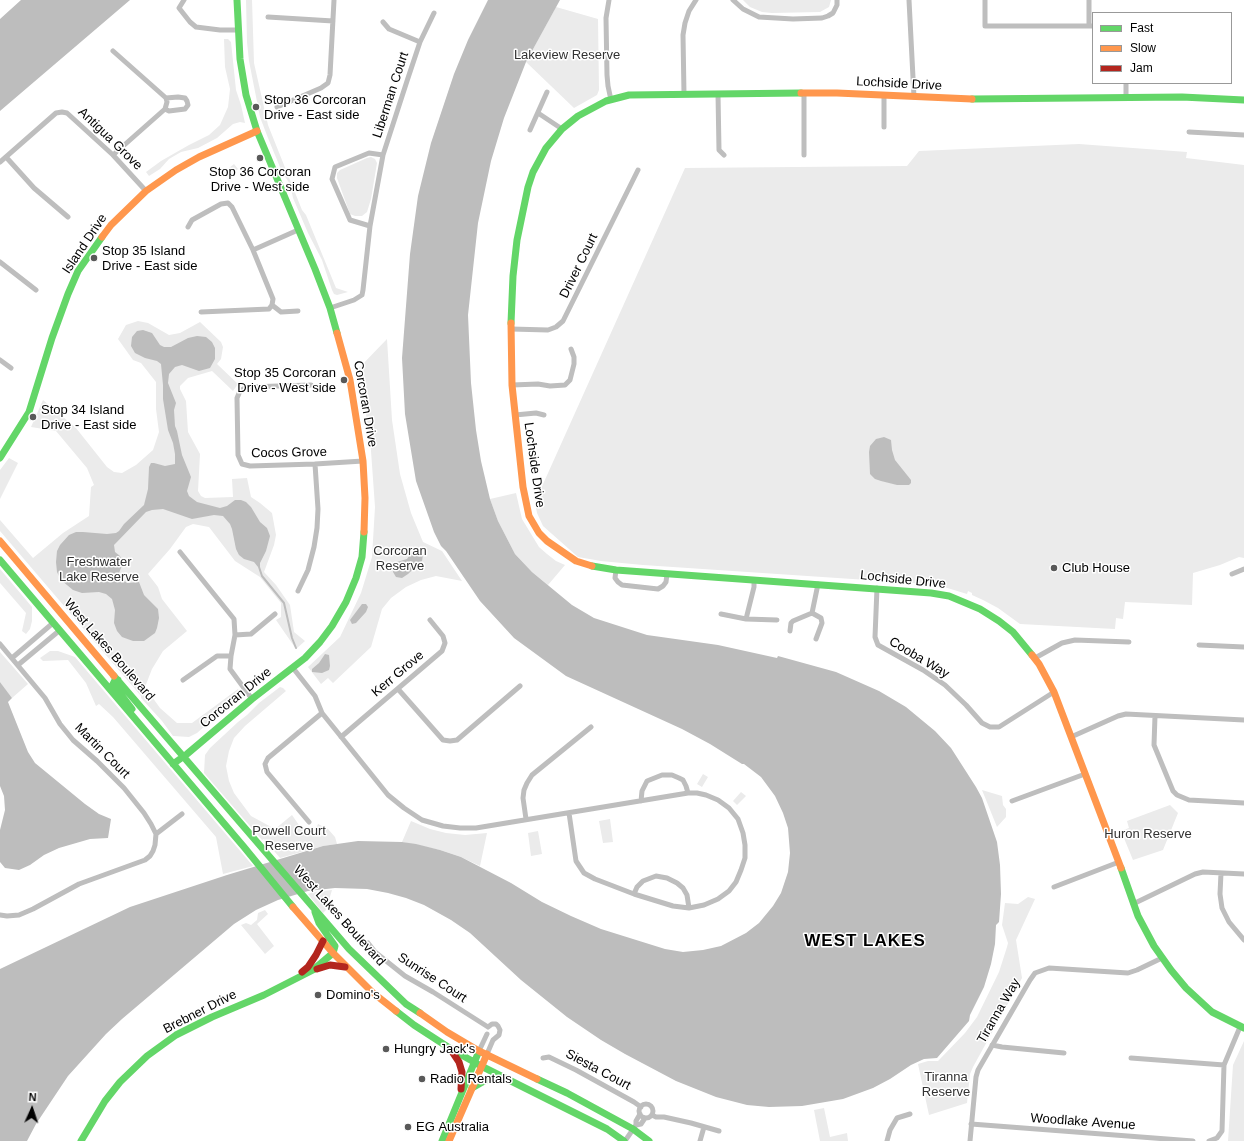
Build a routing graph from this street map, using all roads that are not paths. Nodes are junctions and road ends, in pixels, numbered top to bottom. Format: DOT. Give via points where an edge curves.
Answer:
graph roads {
  1 [pos="184,0"];
  2 [pos="237,0"];
  3 [pos="334,0"];
  4 [pos="609,0"];
  5 [pos="696,0"];
  6 [pos="733,0"];
  7 [pos="837,0"];
  8 [pos="909,0"];
  9 [pos="985,0"];
  10 [pos="1089,0"];
  11 [pos="434,13"];
  12 [pos="268,17"];
  13 [pos="333,21"];
  14 [pos="383,22"];
  15 [pos="1091,26"];
  16 [pos="238,30"];
  17 [pos="420,42"];
  18 [pos="113,51"];
  19 [pos="1126,84"];
  20 [pos="547,92"];
  21 [pos="804,93"];
  22 [pos="684,94"];
  23 [pos="718,94"];
  24 [pos="884,96"];
  25 [pos="914,97"];
  26 [pos="1126,97"];
  27 [pos="166,98"];
  28 [pos="611,100"];
  29 [pos="1244,100"];
  30 [pos="277,107"];
  31 [pos="165,109"];
  32 [pos="538,112"];
  33 [pos="884,126"];
  34 [pos="562,129"];
  35 [pos="530,130"];
  36 [pos="257,131"];
  37 [pos="1189,132"];
  38 [pos="1244,135"];
  39 [pos="113,155"];
  40 [pos="383,155"];
  41 [pos="724,155"];
  42 [pos="804,155"];
  43 [pos="6,157"];
  44 [pos="0,162"];
  45 [pos="638,170"];
  46 [pos="146,191"];
  47 [pos="68,217"];
  48 [pos="188,226"];
  49 [pos="370,226"];
  50 [pos="298,230"];
  51 [pos="253,250"];
  52 [pos="0,262"];
  53 [pos="36,290"];
  54 [pos="272,305"];
  55 [pos="330,308"];
  56 [pos="201,312"];
  57 [pos="298,312"];
  58 [pos="511,330"];
  59 [pos="571,349"];
  60 [pos="0,360"];
  61 [pos="11,368"];
  62 [pos="311,385"];
  63 [pos="512,385"];
  64 [pos="516,415"];
  65 [pos="544,415"];
  66 [pos="0,458"];
  67 [pos="363,461"];
  68 [pos="315,464"];
  69 [pos="0,541"];
  70 [pos="180,552"];
  71 [pos="0,560"];
  72 [pos="1244,569"];
  73 [pos="616,570"];
  74 [pos="667,574"];
  75 [pos="1232,574"];
  76 [pos="754,580"];
  77 [pos="818,584"];
  78 [pos="877,588"];
  79 [pos="298,591"];
  80 [pos="275,614"];
  81 [pos="721,614"];
  82 [pos="812,614"];
  83 [pos="64,617"];
  84 [pos="746,619"];
  85 [pos="430,620"];
  86 [pos="777,620"];
  87 [pos="53,623"];
  88 [pos="60,630"];
  89 [pos="790,631"];
  90 [pos="235,635"];
  91 [pos="816,639"];
  92 [pos="1129,642"];
  93 [pos="0,644"];
  94 [pos="1199,645"];
  95 [pos="1244,647"];
  96 [pos="231,656"];
  97 [pos="12,658"];
  98 [pos="1035,658"];
  99 [pos="18,665"];
  100 [pos="293,668"];
  101 [pos="118,680"];
  102 [pos="183,680"];
  103 [pos="520,686"];
  104 [pos="398,689"];
  105 [pos="1054,692"];
  106 [pos="252,699"];
  107 [pos="322,713"];
  108 [pos="1155,716"];
  109 [pos="135,718"];
  110 [pos="1244,720"];
  111 [pos="592,727"];
  112 [pos="341,737"];
  113 [pos="1071,737"];
  114 [pos="184,757"];
  115 [pos="173,764"];
  116 [pos="1085,774"];
  117 [pos="688,793"];
  118 [pos="641,800"];
  119 [pos="1012,801"];
  120 [pos="1244,803"];
  121 [pos="569,813"];
  122 [pos="182,814"];
  123 [pos="526,819"];
  124 [pos="309,822"];
  125 [pos="156,834"];
  126 [pos="1119,862"];
  127 [pos="1221,873"];
  128 [pos="1244,874"];
  129 [pos="1054,887"];
  130 [pos="634,894"];
  131 [pos="1134,904"];
  132 [pos="689,908"];
  133 [pos="315,910"];
  134 [pos="0,915"];
  135 [pos="1244,940"];
  136 [pos="323,941"];
  137 [pos="368,943"];
  138 [pos="333,953"];
  139 [pos="1162,958"];
  140 [pos="346,967"];
  141 [pos="313,970"];
  142 [pos="298,977"];
  143 [pos="488,1027"];
  144 [pos="1242,1028"];
  145 [pos="487,1034"];
  146 [pos="494,1037"];
  147 [pos="992,1045"];
  148 [pos="451,1049"];
  149 [pos="480,1051"];
  150 [pos="1064,1053"];
  151 [pos="487,1054"];
  152 [pos="543,1058"];
  153 [pos="1131,1058"];
  154 [pos="478,1064"];
  155 [pos="1224,1064"];
  156 [pos="505,1078"];
  157 [pos="472,1088"];
  158 [pos="461,1093"];
  159 [pos="641,1107"];
  160 [pos="640,1114"];
  161 [pos="910,1114"];
  162 [pos="652,1115"];
  163 [pos="645,1118"];
  164 [pos="972,1124"];
  165 [pos="704,1126"];
  166 [pos="634,1127"];
  167 [pos="719,1131"];
  168 [pos="81,1141"];
  169 [pos="442,1141"];
  170 [pos="449,1141"];
  171 [pos="625,1141"];
  172 [pos="650,1141"];
  173 [pos="700,1141"];
  174 [pos="887,1141"];
  175 [pos="970,1141"];
  176 [pos="1192,1141"];
  177 [pos="1209,1141"];
  1 -- 16 [label="street" via="180,8 196,27"];
  2 -- 16 [label="street, Corcoran Drive"];
  3 -- 13 [label="street"];
  4 -- 28 [label="street" via="606,18 607,75"];
  5 -- 22 [label="street" via="689,11 683,35"];
  6 -- 7 [label="street" via="743,9 759,17 793,19 828,16 833,13"];
  8 -- 25 [label="street"];
  9 -- 15 [label="street" via="985,26"];
  10 -- 15 [label="street"];
  11 -- 17 [label="street, Liberman Court"];
  12 -- 13 [label="street"];
  13 -- 30 [label="street" via="328,83"];
  14 -- 17 [label="street, Liberman Court" via="389,29"];
  16 -- 36 [label="street, Corcoran Drive" via="246,95"];
  17 -- 40 [label="street, Liberman Court"];
  18 -- 27 [label="street"];
  19 -- 26 [label="street"];
  20 -- 32 [label="street"];
  21 -- 23 [label="street, Lochside Drive"];
  21 -- 24 [label="street, Lochside Drive"];
  21 -- 42 [label="street"];
  22 -- 23 [label="street, Lochside Drive"];
  22 -- 28 [label="street, Lochside Drive" via="629,95"];
  23 -- 41 [label="street" via="719,150"];
  24 -- 25 [label="street, Lochside Drive"];
  24 -- 33 [label="street"];
  25 -- 26 [label="street, Lochside Drive"];
  26 -- 29 [label="street, Lochside Drive"];
  27 -- 31 [label="street"];
  27 -- 31 [label="street" via="185,98 188,105 185,109"];
  28 -- 34 [label="street, Lochside Drive" via="593,107"];
  31 -- 39 [label="street"];
  32 -- 34 [label="street"];
  32 -- 35 [label="street"];
  34 -- 58 [label="street, Lochside Drive" via="546,148 528,187 517,240"];
  36 -- 46 [label="street, Island Drive" via="199,157"];
  36 -- 50 [label="street, Corcoran Drive"];
  37 -- 38 [label="street"];
  39 -- 43 [label="street, Antigua Grove" via="67,113 62,112 56,113"];
  39 -- 46 [label="street, Antigua Grove"];
  40 -- 49 [label="street, Liberman Court"];
  40 -- 49 [label="street, Liberman Court" via="369,153 335,167 332,179 350,220"];
  43 -- 44 [label="street, Antigua Grove"];
  43 -- 47 [label="street" via="34,188"];
  45 -- 58 [label="street, Driver Court" via="563,321 548,330"];
  46 -- 66 [label="street, Island Drive" via="111,225 78,271 52,338 29,412"];
  48 -- 51 [label="street" via="192,220 221,204 228,204 232,207"];
  49 -- 55 [label="street, Liberman Court" via="364,290 354,300"];
  50 -- 51 [label="street"];
  50 -- 55 [label="street, Corcoran Drive"];
  51 -- 54 [label="street" via="273,299"];
  52 -- 53 [label="street"];
  54 -- 56 [label="street" via="269,309"];
  54 -- 57 [label="street" via="281,312"];
  55 -- 67 [label="street, Corcoran Drive" via="350,380"];
  58 -- 63 [label="street, Lochside Drive"];
  59 -- 63 [label="street" via="574,364 570,380 565,385"];
  60 -- 61 [label="street"];
  62 -- 68 [label="street, Cocos Grove" via="246,387 240,391 237,398 238,455 242,464 250,466"];
  63 -- 64 [label="street, Lochside Drive"];
  64 -- 65 [label="street, Lochside Drive"];
  64 -- 73 [label="street, Lochside Drive" via="523,487 529,516 539,533 576,560"];
  67 -- 68 [label="street, Cocos Grove"];
  67 -- 100 [label="street, Corcoran Drive" via="364,536 356,578 332,626 320,642"];
  68 -- 79 [label="street" via="317,528 308,570"];
  69 -- 83 [label="street, West Lakes Boulevard"];
  70 -- 90 [label="street" via="234,619"];
  71 -- 87 [label="street, West Lakes Boulevard"];
  72 -- 75 [label="street"];
  73 -- 74 [label="street, Lochside Drive"];
  73 -- 74 [label="street" via="615,577 622,586 658,589 666,582"];
  74 -- 76 [label="street, Lochside Drive"];
  76 -- 77 [label="street, Lochside Drive"];
  76 -- 84 [label="street"];
  77 -- 78 [label="street, Lochside Drive"];
  77 -- 82 [label="street"];
  78 -- 98 [label="street, Lochside Drive" via="931,593 965,602 999,620"];
  78 -- 105 [label="street, Cooba Way" via="875,637 878,645 945,685 982,723 990,727 999,727"];
  80 -- 90 [label="street" via="251,634"];
  81 -- 84 [label="street"];
  82 -- 89 [label="street" via="791,623"];
  82 -- 91 [label="street" via="821,618 822,623"];
  83 -- 87 [label="street"];
  83 -- 88 [label="street"];
  83 -- 101 [label="street, West Lakes Boulevard"];
  84 -- 86 [label="street"];
  85 -- 104 [label="street, Kerr Grove" via="443,636 445,643 442,651"];
  87 -- 88 [label="street, West Lakes Boulevard"];
  87 -- 97 [label="street"];
  88 -- 99 [label="street"];
  88 -- 109 [label="street, West Lakes Boulevard"];
  90 -- 96 [label="street"];
  92 -- 98 [label="street" via="1075,640 1062,643"];
  93 -- 97 [label="street, Martin Court"];
  94 -- 95 [label="street"];
  96 -- 102 [label="street" via="217,656"];
  96 -- 106 [label="street" via="230,669"];
  97 -- 99 [label="street, Martin Court"];
  98 -- 105 [label="street, Lochside Drive"];
  99 -- 125 [label="street, Martin Court" via="45,698 73,740 124,788 144,813"];
  100 -- 106 [label="street, Corcoran Drive"];
  100 -- 107 [label="street" via="315,696"];
  101 -- 109 [label="street" via="113,684 132,708"];
  101 -- 114 [label="street, West Lakes Boulevard"];
  103 -- 104 [label="street" via="457,740 450,741 443,740"];
  104 -- 112 [label="street, Kerr Grove"];
  105 -- 113 [label="street, Lochside Drive"];
  106 -- 114 [label="street, Corcoran Drive"];
  107 -- 112 [label="street"];
  107 -- 124 [label="street" via="268,758 265,764 267,772"];
  108 -- 110 [label="street"];
  108 -- 113 [label="street" via="1126,714"];
  108 -- 120 [label="street" via="1154,744 1176,795 1189,800"];
  109 -- 115 [label="street, West Lakes Boulevard"];
  111 -- 123 [label="street" via="532,775 526,783 523,798"];
  112 -- 123 [label="street" via="388,795 422,820 443,826 476,828"];
  113 -- 116 [label="street, Lochside Drive"];
  114 -- 115 [label="street"];
  114 -- 133 [label="street, West Lakes Boulevard"];
  115 -- 136 [label="street, West Lakes Boulevard"];
  116 -- 119 [label="street"];
  116 -- 126 [label="street, Lochside Drive"];
  117 -- 118 [label="street"];
  117 -- 118 [label="street" via="683,780 672,775 662,775 647,781"];
  117 -- 132 [label="street" via="706,795 729,808 738,819 745,845 745,858 741,870 729,891 704,905"];
  118 -- 121 [label="street"];
  121 -- 123 [label="street"];
  121 -- 130 [label="street" via="576,861 584,873"];
  122 -- 125 [label="street"];
  125 -- 134 [label="street" via="153,850 145,860 79,884 19,915"];
  126 -- 129 [label="street"];
  126 -- 131 [label="street, Lochside Drive"];
  127 -- 128 [label="street"];
  127 -- 131 [label="street" via="1195,874"];
  127 -- 135 [label="street" via="1222,908 1229,922"];
  130 -- 132 [label="street" via="673,906"];
  130 -- 132 [label="street" via="643,881 656,876 667,878 683,888"];
  131 -- 139 [label="street, Lochside Drive"];
  133 -- 138 [label="street" via="319,923 335,946"];
  133 -- 149 [label="street, West Lakes Boulevard" via="349,949 406,1004"];
  136 -- 138 [label="street, West Lakes Boulevard"];
  136 -- 142 [label="street, Brebner Drive" via="308,967"];
  137 -- 143 [label="street, Sunrise Court" via="375,952 405,976"];
  138 -- 140 [label="street, West Lakes Boulevard"];
  138 -- 141 [label="street, Brebner Drive"];
  139 -- 144 [label="street, Lochside Drive" via="1186,988 1212,1012"];
  139 -- 147 [label="street, Tiranna Way" via="1128,973 1049,968 1035,973"];
  140 -- 141 [label="street" via="330,964"];
  140 -- 148 [label="street, West Lakes Boulevard" via="372,992 414,1025"];
  141 -- 142 [label="street, Brebner Drive"];
  142 -- 168 [label="street, Brebner Drive" via="176,1035 147,1056 109,1096"];
  143 -- 145 [label="street"];
  143 -- 146 [label="street" via="492,1024 498,1026 500,1032"];
  144 -- 155 [label="street"];
  145 -- 146 [label="street"];
  145 -- 149 [label="street"];
  146 -- 151 [label="street"];
  147 -- 150 [label="street"];
  147 -- 164 [label="street, Tiranna Way" via="976,1077"];
  148 -- 154 [label="street, West Lakes Boulevard"];
  148 -- 158 [label="street" via="462,1072"];
  149 -- 151 [label="street, West Lakes Boulevard"];
  149 -- 154 [label="street"];
  151 -- 154 [label="street"];
  151 -- 166 [label="street, West Lakes Boulevard"];
  152 -- 159 [label="street, Siesta Court" via="549,1057 576,1070"];
  153 -- 155 [label="street"];
  154 -- 156 [label="street, West Lakes Boulevard"];
  154 -- 157 [label="street"];
  154 -- 158 [label="street"];
  155 -- 177 [label="street" via="1222,1131"];
  156 -- 157 [label="street" via="486,1080"];
  156 -- 171 [label="street, West Lakes Boulevard"];
  157 -- 170 [label="street"];
  158 -- 169 [label="street"];
  159 -- 160 [label="street"];
  159 -- 162 [label="street" via="650,1106"];
  160 -- 163 [label="street"];
  160 -- 166 [label="street"];
  161 -- 174 [label="street" via="897,1118"];
  162 -- 163 [label="street"];
  162 -- 165 [label="street"];
  163 -- 166 [label="street" via="641,1124"];
  164 -- 175 [label="street, Tiranna Way"];
  164 -- 176 [label="street, Woodlake Avenue"];
  165 -- 167 [label="street"];
  165 -- 173 [label="street"];
  166 -- 171 [label="street"];
  166 -- 172 [label="street, West Lakes Boulevard"];
}
